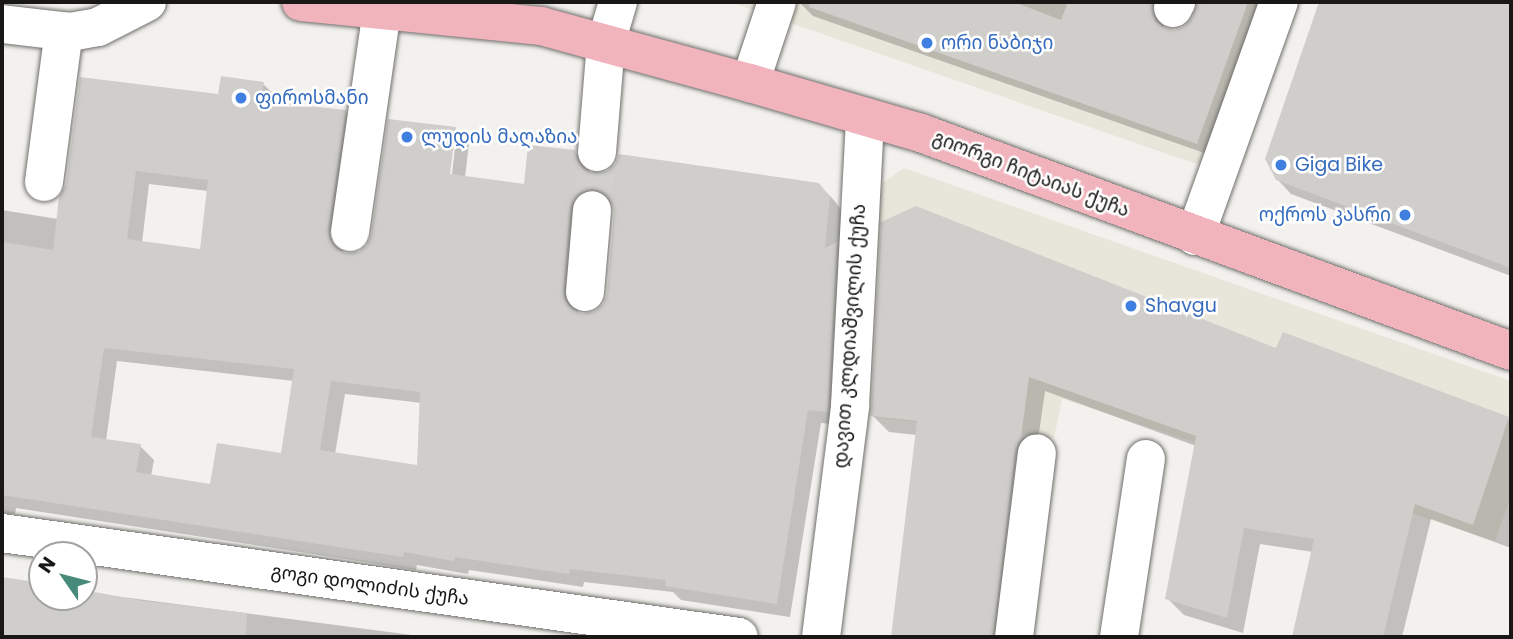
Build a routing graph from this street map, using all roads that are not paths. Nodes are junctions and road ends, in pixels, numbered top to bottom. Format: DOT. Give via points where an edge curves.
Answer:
graph roads {
  1 [pos="147,2"];
  2 [pos="301,2"];
  3 [pos="486,2"];
  4 [pos="618,2"];
  5 [pos="777,2"];
  6 [pos="1279,2"];
  7 [pos="382,10"];
  8 [pos="44,21"];
  9 [pos="541,26"];
  10 [pos="606,43"];
  11 [pos="750,83"];
  12 [pos="865,117"];
  13 [pos="597,152"];
  14 [pos="44,181"];
  15 [pos="592,210"];
  16 [pos="350,232"];
  17 [pos="1195,236"];
  18 [pos="584,292"];
  19 [pos="1511,351"];
  20 [pos="1037,453"];
  21 [pos="1146,458"];
  22 [pos="2,533"];
  23 [pos="738,637"];
  24 [pos="821,637"];
  25 [pos="1014,637"];
  26 [pos="1119,637"];
  1 -- 8 [label="street" via="98,27"];
  2 -- 7 [label="main road, გიორგი ჩიტაიას ქუჩა"];
  3 -- 9 [label="main road, გიორგი ჩიტაიას ქუჩა"];
  4 -- 10 [label="street"];
  5 -- 11 [label="street"];
  6 -- 17 [label="street"];
  7 -- 9 [label="main road, გიორგი ჩიტაიას ქუჩა"];
  7 -- 16 [label="street"];
  8 -- 14 [label="street"];
  9 -- 10 [label="main road, გიორგი ჩიტაიას ქუჩა"];
  10 -- 11 [label="main road, გიორგი ჩიტაიას ქუჩა"];
  10 -- 13 [label="street"];
  11 -- 12 [label="main road, გიორგი ჩიტაიას ქუჩა"];
  12 -- 17 [label="main road, გიორგი ჩიტაიას ქუჩა" via="922,133"];
  12 -- 24 [label="street, დავით კლდიაშვილის ქუჩა" via="850,405"];
  15 -- 18 [label="street"];
  17 -- 19 [label="main road, გიორგი ჩიტაიას ქუჩა"];
  20 -- 25 [label="street"];
  21 -- 26 [label="street"];
  22 -- 23 [label="street, გოგი დოლიძის ქუჩა"];
}
